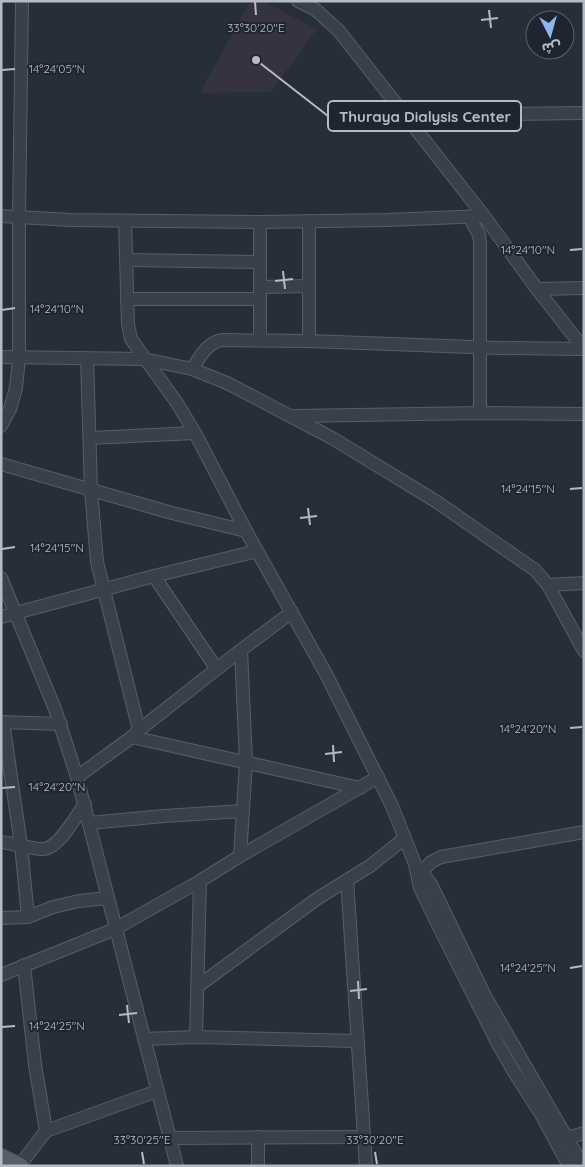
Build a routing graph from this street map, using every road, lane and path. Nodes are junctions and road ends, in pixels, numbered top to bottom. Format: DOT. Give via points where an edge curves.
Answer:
graph roads {
  1 [pos="22,1"];
  2 [pos="298,1"];
  3 [pos="320,6"];
  4 [pos="584,113"];
  5 [pos="411,121"];
  6 [pos="1,216"];
  7 [pos="484,216"];
  8 [pos="19,217"];
  9 [pos="470,218"];
  10 [pos="126,221"];
  11 [pos="309,221"];
  12 [pos="260,222"];
  13 [pos="127,260"];
  14 [pos="260,262"];
  15 [pos="308,286"];
  16 [pos="584,288"];
  17 [pos="537,289"];
  18 [pos="260,293"];
  19 [pos="127,299"];
  20 [pos="260,340"];
  21 [pos="309,341"];
  22 [pos="480,347"];
  23 [pos="584,349"];
  24 [pos="1,357"];
  25 [pos="19,358"];
  26 [pos="87,358"];
  27 [pos="144,359"];
  28 [pos="192,369"];
  29 [pos="480,413"];
  30 [pos="584,414"];
  31 [pos="292,416"];
  32 [pos="1,426"];
  33 [pos="195,433"];
  34 [pos="90,438"];
  35 [pos="1,464"];
  36 [pos="91,490"];
  37 [pos="246,532"];
  38 [pos="257,551"];
  39 [pos="154,576"];
  40 [pos="1,578"];
  41 [pos="584,582"];
  42 [pos="548,585"];
  43 [pos="104,590"];
  44 [pos="292,612"];
  45 [pos="16,614"];
  46 [pos="1,618"];
  47 [pos="241,650"];
  48 [pos="584,651"];
  49 [pos="216,668"];
  50 [pos="2,722"];
  51 [pos="61,724"];
  52 [pos="135,734"];
  53 [pos="246,762"];
  54 [pos="77,777"];
  55 [pos="378,777"];
  56 [pos="360,788"];
  57 [pos="85,804"];
  58 [pos="242,811"];
  59 [pos="89,823"];
  60 [pos="584,832"];
  61 [pos="404,838"];
  62 [pos="1,842"];
  63 [pos="21,845"];
  64 [pos="240,856"];
  65 [pos="418,871"];
  66 [pos="347,880"];
  67 [pos="200,881"];
  68 [pos="108,898"];
  69 [pos="28,917"];
  70 [pos="1,918"];
  71 [pos="115,929"];
  72 [pos="24,966"];
  73 [pos="1,975"];
  74 [pos="198,986"];
  75 [pos="196,1037"];
  76 [pos="144,1039"];
  77 [pos="357,1041"];
  78 [pos="157,1091"];
  79 [pos="46,1131"];
  80 [pos="584,1133"];
  81 [pos="258,1137"];
  82 [pos="364,1137"];
  83 [pos="170,1138"];
  84 [pos="568,1138"];
  85 [pos="1,1157"];
  86 [pos="19,1166"];
  87 [pos="177,1166"];
  88 [pos="258,1166"];
  89 [pos="366,1166"];
  90 [pos="569,1166"];
  91 [pos="583,1166"];
  1 -- 8 [label="street"];
  2 -- 3 [label="street"];
  3 -- 5 [label="street"];
  4 -- 5 [label="street" via="432,115"];
  5 -- 7 [label="street"];
  6 -- 8 [label="street"];
  7 -- 9 [label="street"];
  7 -- 17 [label="street"];
  8 -- 10 [label="street"];
  8 -- 25 [label="street"];
  9 -- 11 [label="street"];
  9 -- 22 [label="street" via="480,242"];
  10 -- 12 [label="street"];
  10 -- 13 [label="street"];
  11 -- 12 [label="street"];
  11 -- 15 [label="street"];
  12 -- 14 [label="street"];
  13 -- 14 [label="street"];
  13 -- 19 [label="street"];
  14 -- 18 [label="street"];
  15 -- 18 [label="street"];
  15 -- 21 [label="street"];
  16 -- 17 [label="street"];
  17 -- 23 [label="street"];
  18 -- 19 [label="street"];
  18 -- 20 [label="street"];
  19 -- 27 [label="street" via="129,333"];
  20 -- 21 [label="street"];
  20 -- 28 [label="street" via="214,342"];
  21 -- 22 [label="street"];
  22 -- 23 [label="street"];
  22 -- 29 [label="street"];
  24 -- 25 [label="street"];
  25 -- 26 [label="street"];
  25 -- 32 [label="street" via="16,388"];
  26 -- 27 [label="street"];
  26 -- 34 [label="street"];
  27 -- 28 [label="street"];
  27 -- 33 [label="street"];
  28 -- 31 [label="street"];
  29 -- 30 [label="street"];
  29 -- 31 [label="street"];
  31 -- 42 [label="street" via="437,502 534,570"];
  33 -- 34 [label="street"];
  33 -- 37 [label="street"];
  34 -- 36 [label="street"];
  35 -- 36 [label="street"];
  36 -- 37 [label="street"];
  36 -- 43 [label="street" via="97,562"];
  37 -- 38 [label="street"];
  38 -- 39 [label="street"];
  38 -- 44 [label="street"];
  39 -- 43 [label="street"];
  39 -- 49 [label="street"];
  40 -- 45 [label="street"];
  41 -- 42 [label="street"];
  42 -- 48 [label="street"];
  43 -- 45 [label="street"];
  43 -- 52 [label="street"];
  44 -- 47 [label="street"];
  44 -- 55 [label="street"];
  45 -- 46 [label="street"];
  45 -- 51 [label="street"];
  47 -- 49 [label="street"];
  47 -- 53 [label="street"];
  49 -- 52 [label="street"];
  50 -- 51 [label="street"];
  50 -- 63 [label="street"];
  51 -- 54 [label="street"];
  52 -- 53 [label="street"];
  52 -- 54 [label="street"];
  53 -- 56 [label="street"];
  53 -- 58 [label="street"];
  54 -- 57 [label="street"];
  55 -- 56 [label="street"];
  55 -- 61 [label="street"];
  56 -- 64 [label="street"];
  57 -- 59 [label="street"];
  57 -- 63 [label="street" via="52,846 44,849"];
  58 -- 59 [label="street"];
  58 -- 64 [label="street"];
  59 -- 68 [label="street"];
  60 -- 65 [label="street" via="441,857"];
  61 -- 65 [label="street"];
  61 -- 66 [label="street"];
  62 -- 63 [label="street"];
  63 -- 69 [label="street"];
  64 -- 67 [label="street"];
  65 -- 84 [label="street" via="431,884 485,996"];
  65 -- 90 [label="street" via="439,927 498,1044"];
  66 -- 74 [label="street"];
  66 -- 77 [label="street"];
  67 -- 71 [label="street"];
  67 -- 74 [label="street"];
  68 -- 69 [label="street" via="53,907"];
  68 -- 71 [label="street"];
  69 -- 70 [label="street"];
  71 -- 72 [label="street"];
  71 -- 76 [label="street"];
  72 -- 73 [label="street"];
  72 -- 79 [label="street" via="32,1047"];
  74 -- 75 [label="street"];
  75 -- 76 [label="street"];
  75 -- 77 [label="street"];
  76 -- 78 [label="street"];
  77 -- 82 [label="street"];
  78 -- 79 [label="street"];
  78 -- 83 [label="street"];
  79 -- 86 [label="street"];
  80 -- 84 [label="street"];
  81 -- 82 [label="street"];
  81 -- 83 [label="street"];
  81 -- 88 [label="street"];
  82 -- 89 [label="street"];
  83 -- 87 [label="street"];
  84 -- 91 [label="street"];
  85 -- 86 [label="main road"];
}
